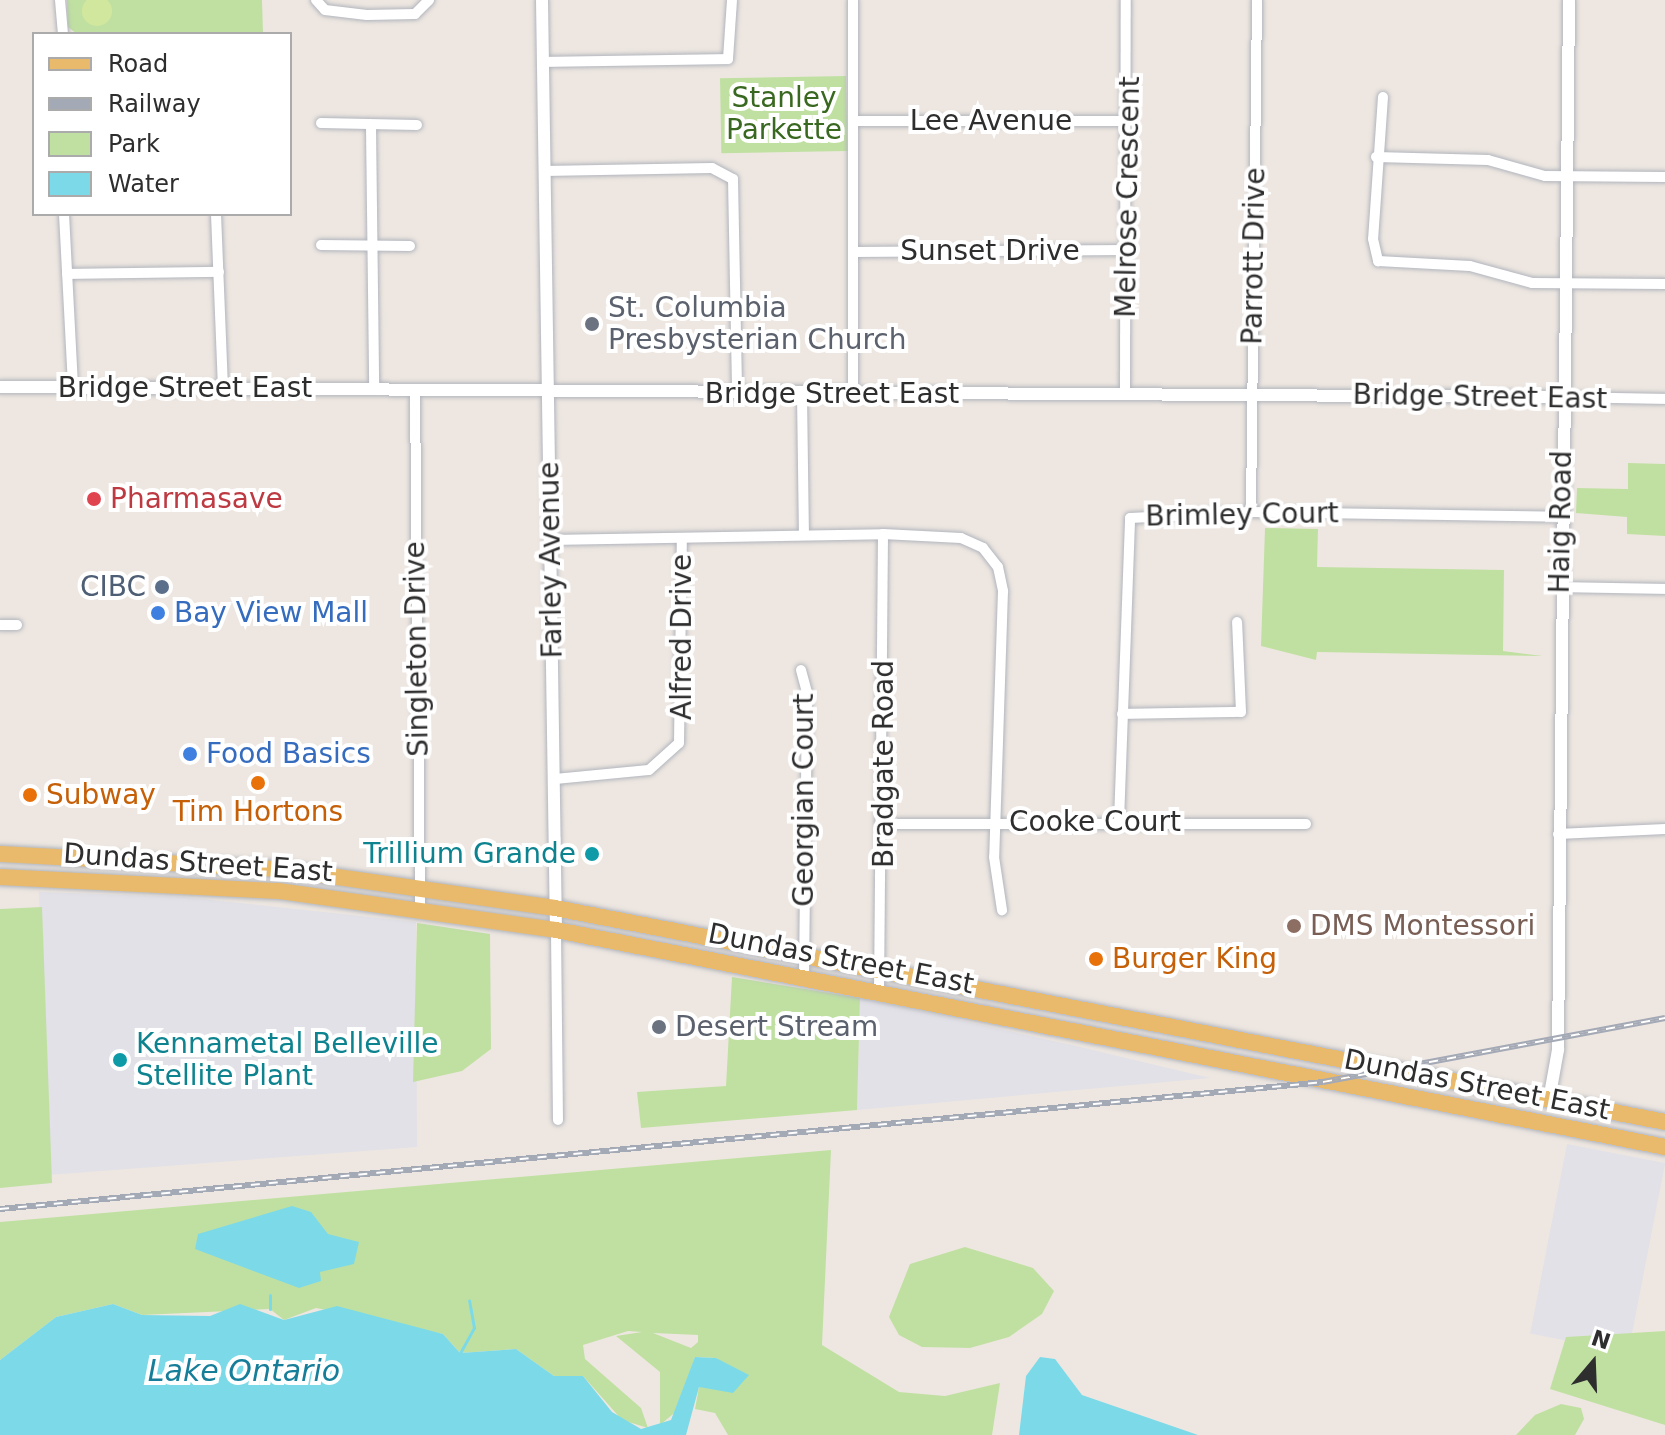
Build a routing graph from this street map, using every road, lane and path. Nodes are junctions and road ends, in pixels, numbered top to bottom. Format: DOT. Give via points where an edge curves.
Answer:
graph roads {
  1 [pos="60,0"];
  2 [pos="316,0"];
  3 [pos="429,0"];
  4 [pos="542,0"];
  5 [pos="732,0"];
  6 [pos="853,0"];
  7 [pos="1126,0"];
  8 [pos="1257,0"];
  9 [pos="1569,0"];
  10 [pos="63,32"];
  11 [pos="544,62"];
  12 [pos="1383,97"];
  13 [pos="853,121"];
  14 [pos="1129,121"];
  15 [pos="321,123"];
  16 [pos="417,125"];
  17 [pos="371,127"];
  18 [pos="1376,157"];
  19 [pos="544,171"];
  20 [pos="1566,176"];
  21 [pos="1665,177"];
  22 [pos="64,216"];
  23 [pos="216,216"];
  24 [pos="371,244"];
  25 [pos="321,245"];
  26 [pos="410,246"];
  27 [pos="1127,250"];
  28 [pos="853,252"];
  29 [pos="219,272"];
  30 [pos="67,274"];
  31 [pos="1565,283"];
  32 [pos="1665,284"];
  33 [pos="0,387"];
  34 [pos="223,387"];
  35 [pos="73,388"];
  36 [pos="374,388"];
  37 [pos="415,389"];
  38 [pos="546,392"];
  39 [pos="737,394"];
  40 [pos="853,394"];
  41 [pos="1125,394"];
  42 [pos="1252,394"];
  43 [pos="802,395"];
  44 [pos="1564,397"];
  45 [pos="1665,399"];
  46 [pos="1251,512"];
  47 [pos="1561,517"];
  48 [pos="883,534"];
  49 [pos="804,535"];
  50 [pos="682,539"];
  51 [pos="550,540"];
  52 [pos="1560,587"];
  53 [pos="1665,589"];
  54 [pos="1237,622"];
  55 [pos="0,625"];
  56 [pos="17,625"];
  57 [pos="801,670"];
  58 [pos="1122,714"];
  59 [pos="555,779"];
  60 [pos="1119,821"];
  61 [pos="997,822"];
  62 [pos="884,824"];
  63 [pos="1306,824"];
  64 [pos="1665,829"];
  65 [pos="1558,834"];
  66 [pos="0,854"];
  67 [pos="0,877"];
  68 [pos="420,887"];
  69 [pos="555,908"];
  70 [pos="420,909"];
  71 [pos="1002,910"];
  72 [pos="618,919"];
  73 [pos="556,930"];
  74 [pos="615,941"];
  75 [pos="805,954"];
  76 [pos="883,970"];
  77 [pos="804,979"];
  78 [pos="879,993"];
  79 [pos="1068,1006"];
  80 [pos="1066,1030"];
  81 [pos="1191,1030"];
  82 [pos="1188,1054"];
  83 [pos="1549,1100"];
  84 [pos="558,1120"];
  85 [pos="1665,1122"];
  86 [pos="1544,1124"];
  87 [pos="1665,1147"];
  1 -- 10 [label="street"];
  2 -- 3 [label="street" via="325,10 367,15 415,14"];
  4 -- 11 [label="street, Farley Avenue"];
  5 -- 11 [label="street" via="728,59"];
  6 -- 13 [label="street"];
  7 -- 14 [label="street, Melrose Crescent"];
  8 -- 42 [label="street, Parrott Drive"];
  9 -- 20 [label="street, Haig Road"];
  11 -- 19 [label="street, Farley Avenue"];
  12 -- 18 [label="street"];
  13 -- 14 [label="street, Lee Avenue"];
  13 -- 28 [label="street"];
  14 -- 27 [label="street, Melrose Crescent"];
  15 -- 17 [label="street"];
  16 -- 17 [label="street"];
  17 -- 24 [label="street"];
  18 -- 20 [label="street" via="1488,160"];
  18 -- 31 [label="street" via="1378,261 1470,266"];
  19 -- 38 [label="street, Farley Avenue"];
  19 -- 39 [label="street" via="712,168 733,179"];
  20 -- 21 [label="street"];
  20 -- 31 [label="street, Haig Road"];
  22 -- 30 [label="street"];
  23 -- 29 [label="street"];
  24 -- 25 [label="street"];
  24 -- 26 [label="street"];
  24 -- 36 [label="street"];
  27 -- 28 [label="street, Sunset Drive"];
  27 -- 41 [label="street, Melrose Crescent"];
  28 -- 40 [label="street"];
  29 -- 30 [label="street"];
  29 -- 34 [label="street"];
  30 -- 35 [label="street"];
  31 -- 32 [label="street"];
  31 -- 44 [label="street, Haig Road"];
  33 -- 35 [label="street, Bridge Street East"];
  34 -- 35 [label="street, Bridge Street East"];
  34 -- 36 [label="street, Bridge Street East"];
  36 -- 37 [label="street, Bridge Street East"];
  37 -- 38 [label="street, Bridge Street East"];
  37 -- 68 [label="street, Singleton Drive"];
  38 -- 39 [label="street, Bridge Street East"];
  38 -- 51 [label="street, Farley Avenue"];
  39 -- 43 [label="street, Bridge Street East"];
  40 -- 41 [label="street, Bridge Street East"];
  40 -- 43 [label="street, Bridge Street East"];
  41 -- 42 [label="street, Bridge Street East"];
  42 -- 44 [label="street, Bridge Street East"];
  42 -- 46 [label="street, Parrott Drive"];
  43 -- 49 [label="street"];
  44 -- 45 [label="street, Bridge Street East"];
  44 -- 47 [label="street, Haig Road"];
  46 -- 47 [label="street, Brimley Court"];
  46 -- 58 [label="street, Brimley Court" via="1130,518"];
  47 -- 52 [label="street, Haig Road"];
  48 -- 49 [label="street"];
  48 -- 61 [label="street" via="961,538 983,548 998,567 1004,619"];
  48 -- 62 [label="street, Bradgate Road"];
  49 -- 50 [label="street"];
  50 -- 51 [label="street"];
  50 -- 59 [label="street, Alfred Drive" via="679,743 649,770"];
  51 -- 59 [label="street, Farley Avenue"];
  52 -- 53 [label="street"];
  52 -- 65 [label="street, Haig Road"];
  54 -- 58 [label="street" via="1241,712"];
  55 -- 56 [label="street"];
  57 -- 75 [label="street, Georgian Court"];
  58 -- 60 [label="street, Brimley Court"];
  59 -- 69 [label="street, Farley Avenue"];
  60 -- 61 [label="street, Cooke Court"];
  60 -- 63 [label="street, Cooke Court"];
  61 -- 62 [label="street, Cooke Court"];
  61 -- 71 [label="street" via="994,879"];
  62 -- 76 [label="street, Bradgate Road"];
  64 -- 65 [label="street"];
  65 -- 83 [label="street, Haig Road"];
  66 -- 68 [label="main road, Dundas Street East" via="228,865"];
  67 -- 70 [label="main road, Dundas Street East" via="240,888"];
  68 -- 69 [label="main road, Dundas Street East"];
  68 -- 70 [label="street, Singleton Drive"];
  69 -- 72 [label="main road, Dundas Street East"];
  69 -- 73 [label="street, Farley Avenue"];
  70 -- 73 [label="main road, Dundas Street East"];
  72 -- 74 [label="main road"];
  72 -- 75 [label="main road, Dundas Street East"];
  73 -- 74 [label="main road, Dundas Street East"];
  73 -- 84 [label="street, Farley Avenue"];
  74 -- 77 [label="main road, Dundas Street East"];
  75 -- 76 [label="main road, Dundas Street East"];
  75 -- 77 [label="street, Georgian Court"];
  76 -- 78 [label="street, Bradgate Road"];
  76 -- 79 [label="main road, Dundas Street East"];
  77 -- 78 [label="main road, Dundas Street East"];
  78 -- 80 [label="main road, Dundas Street East"];
  79 -- 80 [label="main road"];
  79 -- 81 [label="main road, Dundas Street East"];
  80 -- 82 [label="main road, Dundas Street East"];
  81 -- 82 [label="main road"];
  81 -- 83 [label="main road, Dundas Street East"];
  82 -- 86 [label="main road, Dundas Street East"];
  83 -- 85 [label="main road, Dundas Street East"];
  83 -- 86 [label="street, Haig Road"];
  86 -- 87 [label="main road, Dundas Street East"];
}
